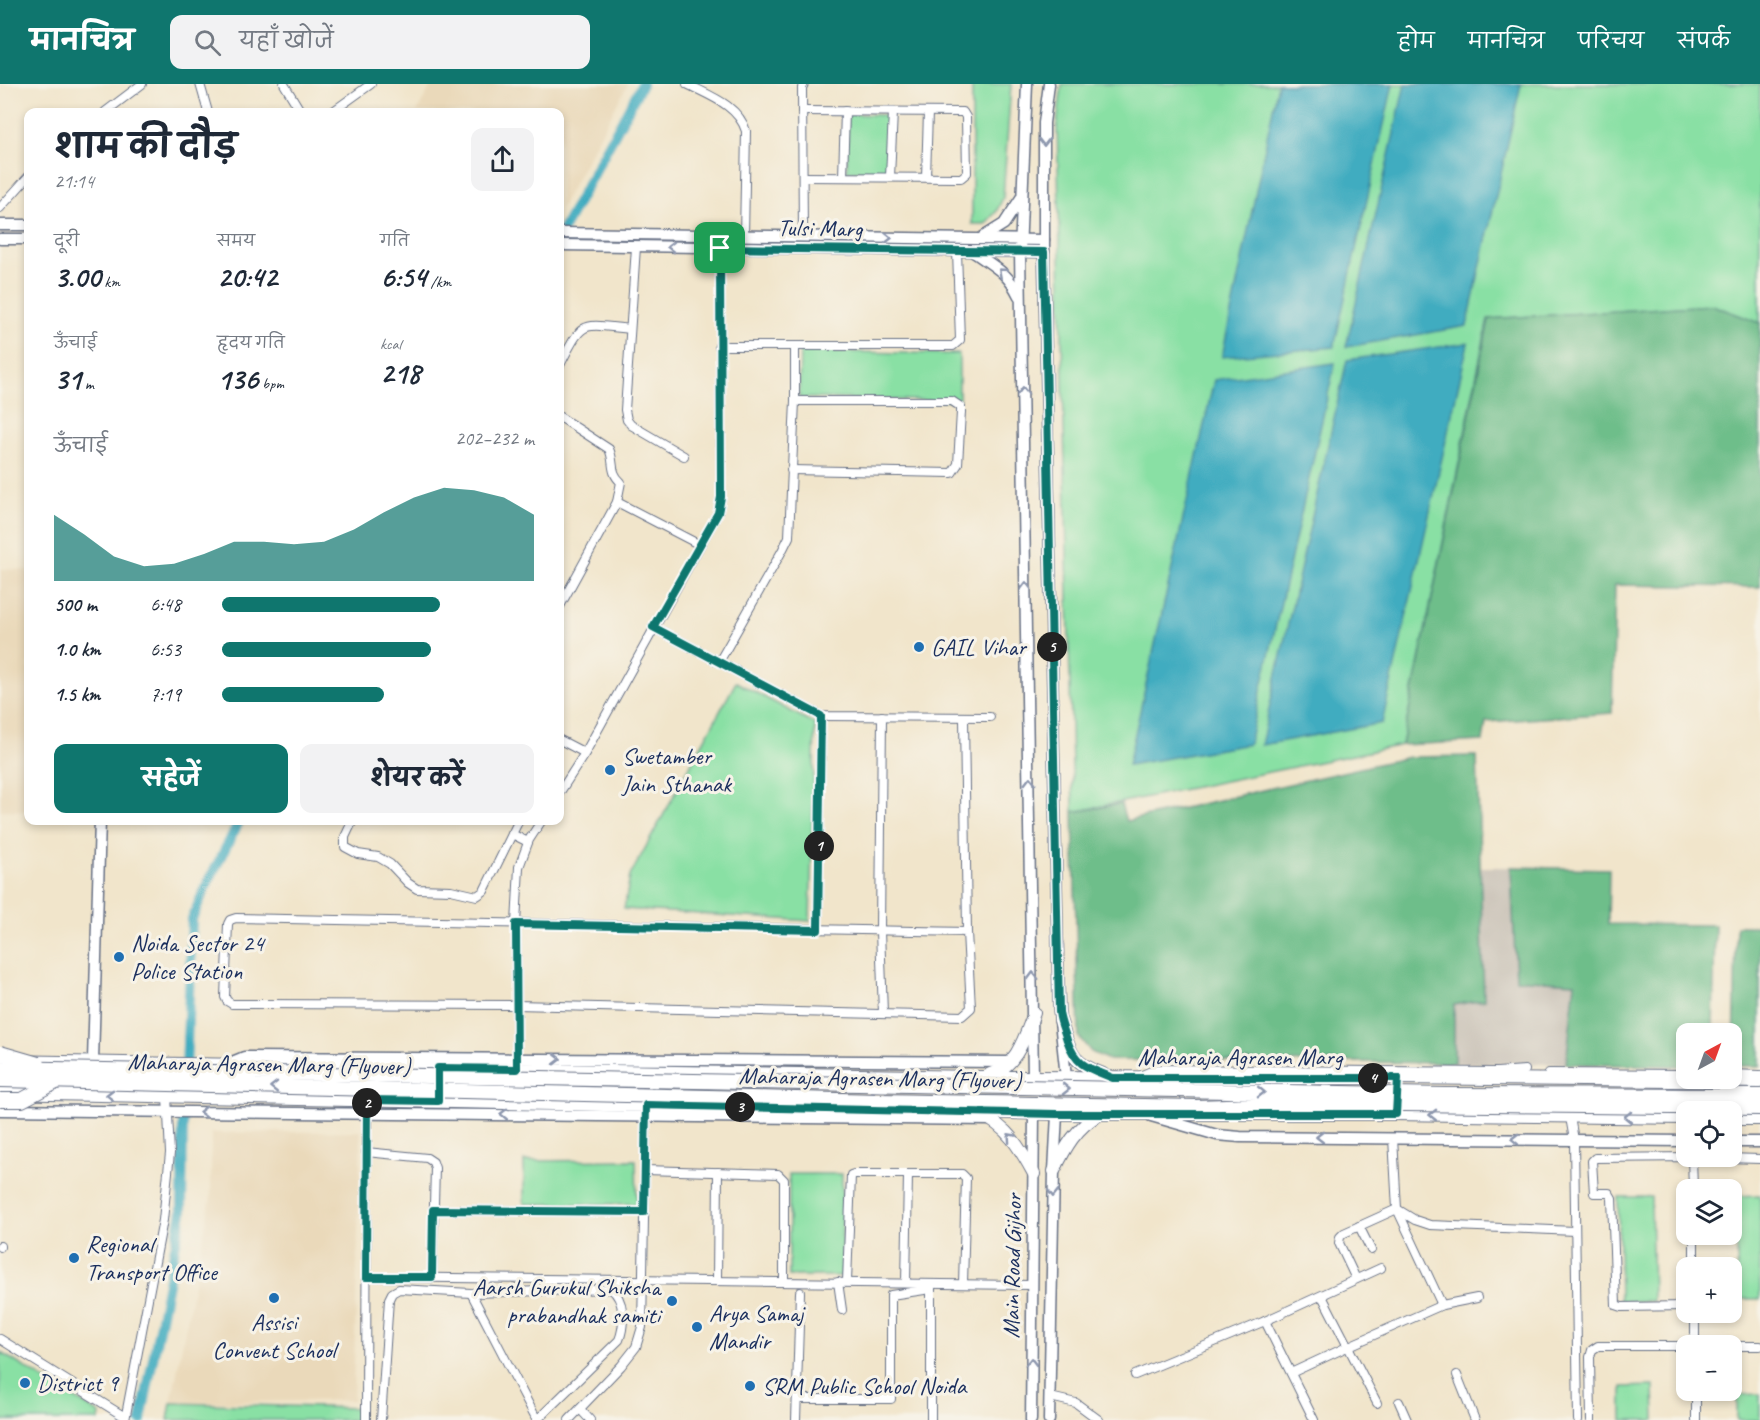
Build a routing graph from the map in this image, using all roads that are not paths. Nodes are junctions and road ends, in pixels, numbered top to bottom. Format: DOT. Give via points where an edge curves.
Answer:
graph roads {
  1 [pos="142,84"];
  2 [pos="200,84"];
  3 [pos="284,84"];
  4 [pos="370,84"];
  5 [pos="687,84"];
  6 [pos="1027,84"];
  7 [pos="1049,84"];
  8 [pos="800,85"];
  9 [pos="110,108"];
  10 [pos="207,108"];
  11 [pos="299,108"];
  12 [pos="337,108"];
  13 [pos="802,111"];
  14 [pos="845,111"];
  15 [pos="893,112"];
  16 [pos="927,112"];
  17 [pos="803,177"];
  18 [pos="843,177"];
  19 [pos="890,177"];
  20 [pos="926,177"];
  21 [pos="24,181"];
  22 [pos="1022,196"];
  23 [pos="0,208"];
  24 [pos="0,225"];
  25 [pos="24,225"];
  26 [pos="564,233"];
  27 [pos="744,236"];
  28 [pos="803,236"];
  29 [pos="0,239"];
  30 [pos="24,239"];
  31 [pos="980,239"];
  32 [pos="1021,239"];
  33 [pos="1044,240"];
  34 [pos="564,245"];
  35 [pos="636,247"];
  36 [pos="720,248"];
  37 [pos="957,251"];
  38 [pos="972,251"];
  39 [pos="1020,252"];
  40 [pos="1044,252"];
  41 [pos="1021,302"];
  42 [pos="630,329"];
  43 [pos="719,346"];
  44 [pos="795,346"];
  45 [pos="564,357"];
  46 [pos="795,401"];
  47 [pos="564,420"];
  48 [pos="684,456"];
  49 [pos="791,470"];
  50 [pos="616,502"];
  51 [pos="700,545"];
  52 [pos="564,597"];
  53 [pos="653,627"];
  54 [pos="720,662"];
  55 [pos="821,716"];
  56 [pos="882,717"];
  57 [pos="990,717"];
  58 [pos="964,718"];
  59 [pos="564,742"];
  60 [pos="585,753"];
  61 [pos="564,786"];
  62 [pos="100,825"];
  63 [pos="351,825"];
  64 [pos="516,825"];
  65 [pos="539,825"];
  66 [pos="512,834"];
  67 [pos="528,842"];
  68 [pos="516,924"];
  69 [pos="818,930"];
  70 [pos="880,931"];
  71 [pos="967,932"];
  72 [pos="516,1005"];
  73 [pos="1034,1012"];
  74 [pos="883,1013"];
  75 [pos="1060,1020"];
  76 [pos="0,1053"];
  77 [pos="0,1060"];
  78 [pos="93,1061"];
  79 [pos="1009,1062"];
  80 [pos="227,1064"];
  81 [pos="517,1064"];
  82 [pos="0,1068"];
  83 [pos="438,1068"];
  84 [pos="1525,1070"];
  85 [pos="1550,1073"];
  86 [pos="791,1074"];
  87 [pos="1742,1074"];
  88 [pos="1760,1075"];
  89 [pos="58,1076"];
  90 [pos="978,1077"];
  91 [pos="1033,1077"];
  92 [pos="1066,1077"];
  93 [pos="1113,1078"];
  94 [pos="1136,1078"];
  95 [pos="1398,1078"];
  96 [pos="1676,1078"];
  97 [pos="1676,1078"];
  98 [pos="0,1080"];
  99 [pos="1742,1081"];
  100 [pos="1760,1082"];
  101 [pos="0,1093"];
  102 [pos="168,1096"];
  103 [pos="1760,1096"];
  104 [pos="0,1100"];
  105 [pos="367,1100"];
  106 [pos="438,1101"];
  107 [pos="792,1108"];
  108 [pos="1760,1108"];
  109 [pos="0,1110"];
  110 [pos="646,1110"];
  111 [pos="167,1111"];
  112 [pos="976,1112"];
  113 [pos="366,1113"];
  114 [pos="1034,1113"];
  115 [pos="1142,1113"];
  116 [pos="1057,1114"];
  117 [pos="1101,1114"];
  118 [pos="1396,1114"];
  119 [pos="1570,1117"];
  120 [pos="1676,1118"];
  121 [pos="1742,1119"];
  122 [pos="1760,1119"];
  123 [pos="994,1120"];
  124 [pos="1393,1138"];
  125 [pos="1574,1140"];
  126 [pos="1676,1142"];
  127 [pos="1742,1142"];
  128 [pos="1760,1142"];
  129 [pos="366,1152"];
  130 [pos="1676,1157"];
  131 [pos="1742,1158"];
  132 [pos="1760,1159"];
  133 [pos="645,1170"];
  134 [pos="1054,1171"];
  135 [pos="718,1172"];
  136 [pos="1034,1174"];
  137 [pos="908,1175"];
  138 [pos="1397,1209"];
  139 [pos="433,1210"];
  140 [pos="644,1212"];
  141 [pos="1359,1226"];
  142 [pos="1575,1230"];
  143 [pos="1371,1250"];
  144 [pos="1381,1268"];
  145 [pos="366,1277"];
  146 [pos="432,1277"];
  147 [pos="643,1279"];
  148 [pos="1356,1279"];
  149 [pos="717,1280"];
  150 [pos="784,1281"];
  151 [pos="843,1282"];
  152 [pos="906,1283"];
  153 [pos="963,1284"];
  154 [pos="1033,1285"];
  155 [pos="931,1286"];
  156 [pos="800,1292"];
  157 [pos="471,1293"];
  158 [pos="1322,1296"];
  159 [pos="1477,1298"];
  160 [pos="1442,1305"];
  161 [pos="1676,1306"];
  162 [pos="843,1310"];
  163 [pos="1265,1320"];
  164 [pos="0,1340"];
  165 [pos="1349,1346"];
  166 [pos="1676,1346"];
  167 [pos="1742,1346"];
  168 [pos="1760,1346"];
  169 [pos="1291,1373"];
  170 [pos="1136,1375"];
  171 [pos="1457,1375"];
  172 [pos="1050,1397"];
  173 [pos="796,1399"];
  174 [pos="1696,1401"];
  175 [pos="1399,1402"];
  176 [pos="1377,1403"];
  177 [pos="580,1409"];
  178 [pos="125,1419"];
  179 [pos="366,1420"];
  180 [pos="381,1420"];
  181 [pos="537,1420"];
  182 [pos="569,1420"];
  183 [pos="590,1420"];
  184 [pos="796,1420"];
  185 [pos="931,1420"];
  186 [pos="1030,1420"];
  187 [pos="1049,1420"];
  188 [pos="1099,1420"];
  189 [pos="1314,1420"];
  190 [pos="1407,1420"];
  191 [pos="1475,1420"];
  192 [pos="1578,1420"];
  193 [pos="1591,1420"];
  194 [pos="1696,1420"];
  1 -- 9 [label="street"];
  2 -- 10 [label="street"];
  3 -- 11 [label="street"];
  4 -- 12 [label="street"];
  5 -- 27 [label="street" via="728,106 742,120 746,131"];
  6 -- 22 [label="street"];
  7 -- 33 [label="street, one-way" via="1044,123"];
  8 -- 13 [label="street"];
  13 -- 14 [label="street"];
  13 -- 17 [label="street"];
  14 -- 15 [label="street"];
  14 -- 18 [label="street"];
  15 -- 16 [label="street"];
  15 -- 19 [label="street"];
  16 -- 20 [label="street"];
  16 -- 20 [label="street" via="963,112 967,173 961,178"];
  17 -- 18 [label="street"];
  17 -- 28 [label="street"];
  18 -- 19 [label="street"];
  19 -- 20 [label="street"];
  21 -- 23 [label="street"];
  22 -- 31 [label="street" via="1004,224"];
  22 -- 32 [label="street"];
  24 -- 25 [label="street"];
  26 -- 27 [label="street, Tulsi Marg"];
  27 -- 28 [label="street, Tulsi Marg"];
  28 -- 31 [label="street, Tulsi Marg, one-way"];
  29 -- 30 [label="street"];
  31 -- 32 [label="street, Tulsi Marg"];
  32 -- 33 [label="street, Tulsi Marg"];
  32 -- 39 [label="street"];
  33 -- 40 [label="street"];
  34 -- 35 [label="street, Tulsi Marg"];
  36 -- 35 [label="street, Tulsi Marg, one-way"];
  35 -- 42 [label="street"];
  36 -- 37 [label="street, Tulsi Marg"];
  36 -- 43 [label="street"];
  37 -- 38 [label="street, Tulsi Marg"];
  37 -- 44 [label="street" via="960,340 953,346"];
  38 -- 39 [label="street, Tulsi Marg"];
  41 -- 38 [label="street, one-way" via="1012,281"];
  39 -- 40 [label="street, Tulsi Marg"];
  39 -- 41 [label="street"];
  40 -- 75 [label="street"];
  73 -- 41 [label="street, one-way"];
  42 -- 45 [label="street" via="585,326 574,336"];
  42 -- 48 [label="street" via="627,420"];
  43 -- 44 [label="street"];
  43 -- 51 [label="street" via="721,497 718,513"];
  44 -- 46 [label="street"];
  46 -- 49 [label="street"];
  46 -- 49 [label="street" via="952,401 961,407 958,464 952,473"];
  47 -- 50 [label="street" via="609,449 612,470 621,482"];
  49 -- 54 [label="street" via="789,537"];
  50 -- 51 [label="street"];
  50 -- 52 [label="street"];
  51 -- 53 [label="street"];
  53 -- 54 [label="street"];
  53 -- 60 [label="street"];
  54 -- 55 [label="street"];
  55 -- 56 [label="street"];
  55 -- 69 [label="street"];
  56 -- 58 [label="street"];
  56 -- 70 [label="street"];
  57 -- 58 [label="street"];
  58 -- 71 [label="street"];
  59 -- 60 [label="street"];
  60 -- 61 [label="street"];
  62 -- 78 [label="street"];
  63 -- 66 [label="street" via="345,847 390,864 417,889 477,896 484,891"];
  64 -- 66 [label="street"];
  65 -- 67 [label="street"];
  66 -- 67 [label="street"];
  67 -- 68 [label="street" via="519,867"];
  68 -- 69 [label="street"];
  68 -- 72 [label="street"];
  68 -- 72 [label="street" via="236,918 228,924 225,997 232,1004"];
  69 -- 70 [label="street"];
  70 -- 71 [label="street"];
  70 -- 74 [label="street"];
  71 -- 74 [label="street" via="971,1008 967,1013"];
  72 -- 74 [label="street"];
  72 -- 81 [label="street"];
  73 -- 79 [label="main road" via="1016,1056"];
  73 -- 91 [label="street"];
  75 -- 92 [label="street"];
  75 -- 93 [label="main road" via="1079,1063"];
  76 -- 89 [label="main road, bridge"];
  77 -- 78 [label="main road, Maharaja Agrasen Marg"];
  78 -- 80 [label="main road, Maharaja Agrasen Marg"];
  81 -- 79 [label="street, one-way"];
  79 -- 90 [label="main road" via="1002,1071"];
  80 -- 81 [label="street" via="244,1058"];
  80 -- 83 [label="main road, Maharaja Agrasen Marg"];
  81 -- 83 [label="main road, Maharaja Agrasen Marg"];
  81 -- 86 [label="main road, Maharaja Agrasen Marg"];
  82 -- 89 [label="main road, Maharaja Agrasen Marg (Flyover), bridge"];
  83 -- 106 [label="main road"];
  84 -- 94 [label="street" via="1156,1069"];
  85 -- 96 [label="street"];
  86 -- 90 [label="main road, Maharaja Agrasen Marg"];
  86 -- 107 [label="main road"];
  87 -- 88 [label="street"];
  89 -- 98 [label="main road, Maharaja Agrasen Marg (Flyover), bridge"];
  89 -- 103 [label="main road, Maharaja Agrasen Marg (Flyover), one-way, bridge"];
  89 -- 104 [label="main road, bridge" via="22,1100"];
  108 -- 89 [label="main road, Maharaja Agrasen Marg (Flyover), one-way, bridge" via="1319,1103 1161,1106"];
  90 -- 91 [label="main road, Maharaja Agrasen Marg"];
  91 -- 92 [label="main road, Maharaja Agrasen Marg"];
  92 -- 93 [label="main road, Maharaja Agrasen Marg"];
  93 -- 94 [label="main road, Maharaja Agrasen Marg"];
  94 -- 95 [label="main road, Maharaja Agrasen Marg"];
  95 -- 97 [label="main road, Maharaja Agrasen Marg"];
  95 -- 118 [label="main road"];
  99 -- 100 [label="main road, Maharaja Agrasen Marg"];
  102 -- 101 [label="main road, one-way"];
  102 -- 105 [label="main road"];
  102 -- 111 [label="street"];
  105 -- 106 [label="main road"];
  105 -- 113 [label="street"];
  106 -- 110 [label="main road"];
  107 -- 110 [label="main road"];
  107 -- 112 [label="main road"];
  109 -- 111 [label="street"];
  110 -- 113 [label="street, one-way"];
  110 -- 123 [label="street"];
  110 -- 133 [label="street"];
  113 -- 111 [label="street, one-way"];
  111 -- 178 [label="street" via="170,1153 163,1220"];
  112 -- 114 [label="main road"];
  112 -- 123 [label="main road"];
  113 -- 129 [label="street"];
  114 -- 116 [label="main road"];
  114 -- 136 [label="street, Main Road Gijhor"];
  115 -- 117 [label="main road"];
  115 -- 118 [label="main road"];
  124 -- 115 [label="street, one-way" via="1217,1135"];
  116 -- 117 [label="main road"];
  116 -- 134 [label="street, Main Road Gijhor"];
  117 -- 134 [label="main road" via="1089,1120 1070,1140"];
  119 -- 118 [label="main road, one-way"];
  120 -- 119 [label="main road, one-way"];
  119 -- 125 [label="street"];
  121 -- 122 [label="main road"];
  136 -- 123 [label="main road, one-way" via="1019,1146"];
  125 -- 124 [label="street, one-way"];
  124 -- 138 [label="street"];
  125 -- 126 [label="street"];
  125 -- 142 [label="street"];
  127 -- 128 [label="street"];
  129 -- 139 [label="street" via="427,1158 433,1162"];
  129 -- 145 [label="street"];
  130 -- 161 [label="street" via="1592,1161 1593,1192 1609,1193 1612,1198 1616,1305"];
  131 -- 132 [label="street"];
  133 -- 135 [label="street"];
  133 -- 140 [label="street"];
  134 -- 172 [label="street, Main Road Gijhor, one-way"];
  135 -- 149 [label="street"];
  135 -- 150 [label="street" via="782,1176"];
  136 -- 154 [label="street, Main Road Gijhor"];
  137 -- 151 [label="street" via="851,1175"];
  137 -- 152 [label="street"];
  137 -- 153 [label="street" via="962,1174 966,1178"];
  138 -- 141 [label="street"];
  138 -- 142 [label="street" via="1430,1225"];
  138 -- 160 [label="street"];
  139 -- 140 [label="street"];
  139 -- 146 [label="street"];
  140 -- 147 [label="street"];
  141 -- 143 [label="street"];
  141 -- 148 [label="street" via="1344,1233 1339,1243"];
  142 -- 192 [label="street"];
  144 -- 148 [label="street"];
  145 -- 146 [label="street"];
  145 -- 179 [label="street"];
  146 -- 147 [label="street"];
  147 -- 149 [label="street"];
  147 -- 177 [label="street" via="642,1327 636,1347"];
  148 -- 158 [label="street"];
  149 -- 150 [label="street"];
  150 -- 151 [label="street"];
  151 -- 152 [label="street"];
  151 -- 162 [label="street"];
  152 -- 155 [label="street"];
  153 -- 154 [label="street"];
  153 -- 155 [label="street"];
  186 -- 154 [label="street, Main Road Gijhor, one-way"];
  155 -- 173 [label="street" via="891,1295 891,1399"];
  155 -- 185 [label="street"];
  156 -- 173 [label="street"];
  157 -- 180 [label="street" via="399,1289 392,1293"];
  157 -- 181 [label="street"];
  157 -- 181 [label="street" via="611,1289 621,1301 619,1340"];
  158 -- 163 [label="street"];
  158 -- 165 [label="street"];
  159 -- 160 [label="street"];
  160 -- 165 [label="street"];
  163 -- 169 [label="street"];
  163 -- 170 [label="street"];
  164 -- 178 [label="street"];
  165 -- 169 [label="street"];
  165 -- 176 [label="street"];
  166 -- 193 [label="street" via="1598,1346 1592,1350"];
  167 -- 168 [label="street"];
  169 -- 189 [label="street"];
  171 -- 191 [label="street"];
  172 -- 187 [label="street, Main Road Gijhor"];
  172 -- 188 [label="street" via="1076,1403"];
  173 -- 184 [label="street"];
  174 -- 194 [label="street"];
  175 -- 190 [label="street"];
  177 -- 182 [label="street"];
  177 -- 183 [label="street"];
}
